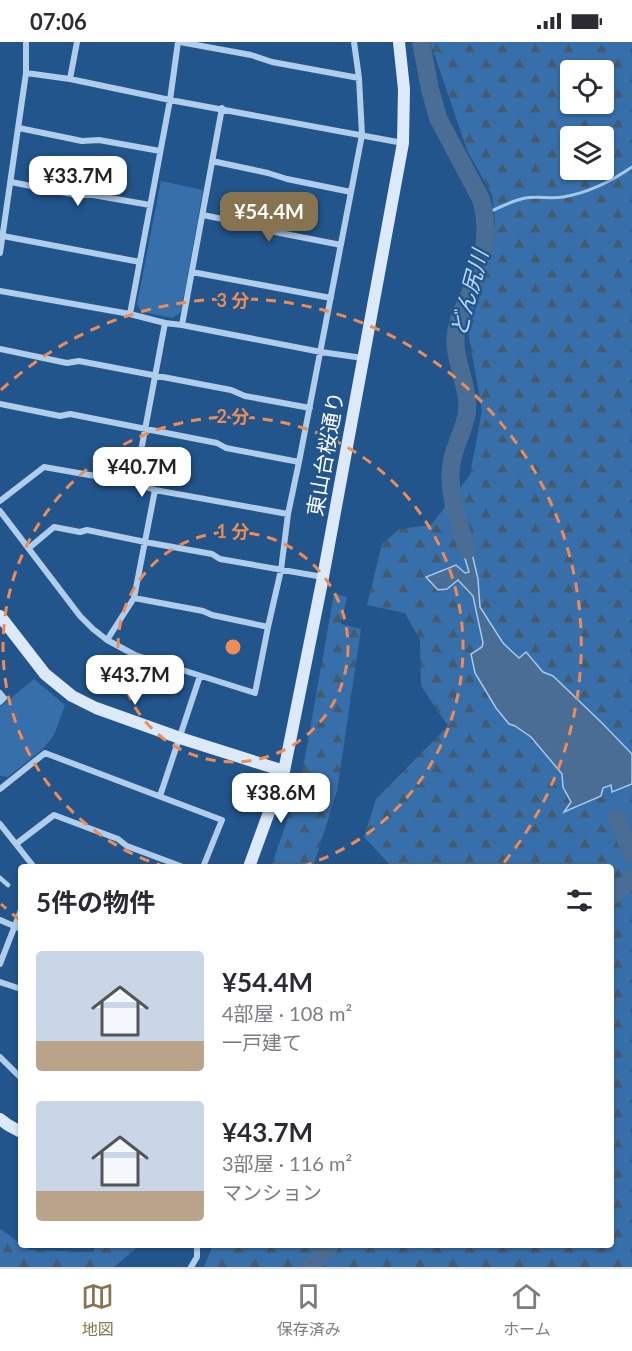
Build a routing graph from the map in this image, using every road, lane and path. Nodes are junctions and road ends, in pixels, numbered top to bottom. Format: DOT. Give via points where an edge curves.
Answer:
graph roads {
  1 [pos="26,42"];
  2 [pos="77,42"];
  3 [pos="179,42"];
  4 [pos="354,42"];
  5 [pos="399,42"];
  6 [pos="26,73"];
  7 [pos="359,78"];
  8 [pos="70,79"];
  9 [pos="170,100"];
  10 [pos="222,108"];
  11 [pos="19,128"];
  12 [pos="362,135"];
  13 [pos="403,143"];
  14 [pos="160,152"];
  15 [pos="212,161"];
  16 [pos="11,182"];
  17 [pos="351,192"];
  18 [pos="150,205"];
  19 [pos="3,213"];
  20 [pos="202,214"];
  21 [pos="3,236"];
  22 [pos="341,245"];
  23 [pos="0,253"];
  24 [pos="140,262"];
  25 [pos="192,272"];
  26 [pos="0,291"];
  27 [pos="331,298"];
  28 [pos="130,314"];
  29 [pos="165,323"];
  30 [pos="182,325"];
  31 [pos="0,349"];
  32 [pos="321,352"];
  33 [pos="364,358"];
  34 [pos="155,376"];
  35 [pos="0,404"];
  36 [pos="310,408"];
  37 [pos="146,429"];
  38 [pos="300,462"];
  39 [pos="135,483"];
  40 [pos="155,489"];
  41 [pos="0,501"];
  42 [pos="0,511"];
  43 [pos="288,514"];
  44 [pos="145,542"];
  45 [pos="29,548"];
  46 [pos="281,570"];
  47 [pos="323,577"];
  48 [pos="134,598"];
  49 [pos="0,616"];
  50 [pos="268,627"];
  51 [pos="106,640"];
  52 [pos="200,676"];
  53 [pos="0,693"];
  54 [pos="0,702"];
  55 [pos="180,738"];
  56 [pos="284,771"];
  57 [pos="0,789"];
  58 [pos="160,796"];
  59 [pos="0,824"];
  60 [pos="16,844"];
  61 [pos="32,864"];
  62 [pos="175,864"];
  63 [pos="204,864"];
  64 [pos="250,864"];
  65 [pos="0,878"];
  66 [pos="8,885"];
  67 [pos="0,920"];
  68 [pos="17,928"];
  69 [pos="0,964"];
  70 [pos="0,982"];
  71 [pos="18,989"];
  72 [pos="0,1057"];
  73 [pos="18,1075"];
  74 [pos="0,1119"];
  75 [pos="18,1130"];
  76 [pos="197,1248"];
  77 [pos="191,1267"];
  1 -- 6 [label="street"];
  2 -- 8 [label="street"];
  3 -- 7 [label="street"];
  3 -- 9 [label="street"];
  4 -- 7 [label="street"];
  5 -- 13 [label="street, 東山台桜通り" via="404,89"];
  6 -- 8 [label="street"];
  6 -- 11 [label="street"];
  7 -- 12 [label="street"];
  8 -- 9 [label="street"];
  9 -- 10 [label="street"];
  9 -- 14 [label="street"];
  10 -- 12 [label="street"];
  10 -- 15 [label="street"];
  11 -- 14 [label="street"];
  11 -- 16 [label="street"];
  12 -- 13 [label="street"];
  12 -- 17 [label="street"];
  13 -- 33 [label="street, 東山台桜通り"];
  14 -- 18 [label="street"];
  15 -- 17 [label="street"];
  15 -- 20 [label="street"];
  16 -- 18 [label="street"];
  16 -- 19 [label="street"];
  17 -- 22 [label="street"];
  18 -- 24 [label="street"];
  19 -- 21 [label="street"];
  20 -- 22 [label="street"];
  20 -- 25 [label="street"];
  21 -- 23 [label="street"];
  21 -- 24 [label="street"];
  22 -- 27 [label="street"];
  24 -- 28 [label="street"];
  25 -- 27 [label="street"];
  25 -- 30 [label="street"];
  26 -- 28 [label="street"];
  27 -- 32 [label="street"];
  28 -- 29 [label="street"];
  29 -- 30 [label="street"];
  29 -- 34 [label="street"];
  30 -- 32 [label="street"];
  31 -- 34 [label="street"];
  32 -- 33 [label="street"];
  32 -- 36 [label="street"];
  33 -- 47 [label="street, 東山台桜通り"];
  34 -- 36 [label="street"];
  34 -- 37 [label="street"];
  35 -- 37 [label="street"];
  36 -- 38 [label="street"];
  37 -- 38 [label="street"];
  37 -- 39 [label="street"];
  38 -- 43 [label="street"];
  39 -- 40 [label="street"];
  39 -- 41 [label="street" via="44,467"];
  40 -- 43 [label="street"];
  40 -- 44 [label="street"];
  42 -- 45 [label="street"];
  43 -- 46 [label="street"];
  44 -- 45 [label="street" via="54,527"];
  44 -- 46 [label="street"];
  44 -- 48 [label="street"];
  45 -- 51 [label="street" via="80,616"];
  46 -- 47 [label="street"];
  46 -- 50 [label="street"];
  47 -- 56 [label="street, 東山台桜通り"];
  48 -- 50 [label="street"];
  48 -- 51 [label="street"];
  49 -- 55 [label="street" via="45,674 72,696"];
  50 -- 52 [label="street" via="255,693"];
  51 -- 52 [label="street" via="135,655"];
  52 -- 55 [label="street"];
  53 -- 54 [label="street" via="4,699"];
  55 -- 56 [label="street"];
  55 -- 58 [label="street"];
  56 -- 64 [label="street, 東山台桜通り"];
  57 -- 58 [label="street" via="45,753"];
  58 -- 63 [label="street" via="222,820"];
  59 -- 60 [label="street"];
  60 -- 61 [label="street"];
  60 -- 62 [label="street" via="54,815"];
  65 -- 66 [label="lane"];
  67 -- 68 [label="street"];
  68 -- 69 [label="street"];
  70 -- 71 [label="street"];
  72 -- 73 [label="street"];
  74 -- 75 [label="street"];
  76 -- 77 [label="street"];
}
